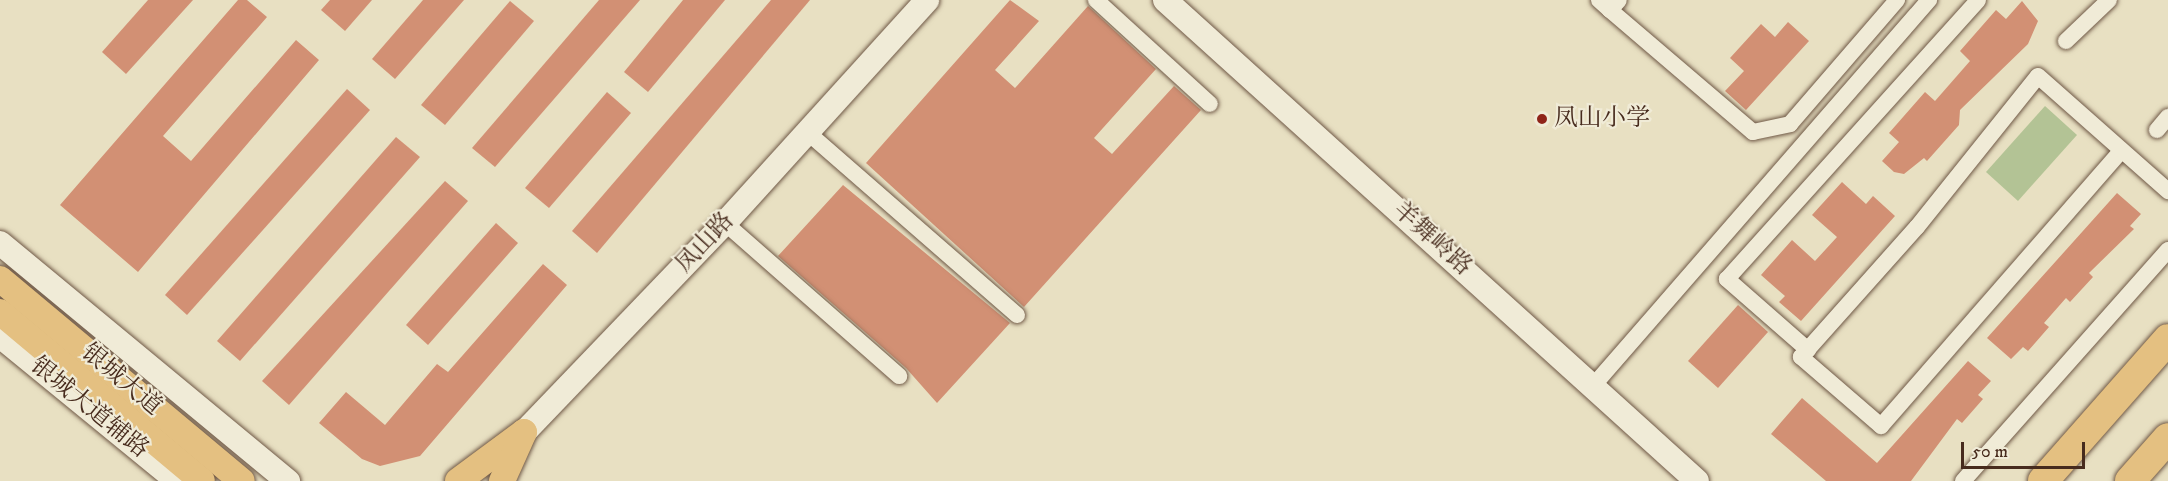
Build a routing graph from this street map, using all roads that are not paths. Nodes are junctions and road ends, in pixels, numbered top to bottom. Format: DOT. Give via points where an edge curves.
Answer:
graph roads {
  1 [pos="927,0"];
  2 [pos="1096,0"];
  3 [pos="1166,0"];
  4 [pos="1897,0"];
  5 [pos="1929,0"];
  6 [pos="1978,0"];
  7 [pos="2109,0"];
  8 [pos="1609,3"];
  9 [pos="2066,41"];
  10 [pos="1210,104"];
  11 [pos="806,131"];
  12 [pos="2121,151"];
  13 [pos="2168,191"];
  14 [pos="725,223"];
  15 [pos="0,243"];
  16 [pos="2168,250"];
  17 [pos="0,279"];
  18 [pos="0,312"];
  19 [pos="1017,315"];
  20 [pos="0,336"];
  21 [pos="2168,339"];
  22 [pos="1808,350"];
  23 [pos="899,376"];
  24 [pos="1593,386"];
  25 [pos="524,432"];
  26 [pos="2168,438"];
  27 [pos="177,481"];
  28 [pos="202,481"];
  29 [pos="242,481"];
  30 [pos="288,481"];
  31 [pos="458,481"];
  32 [pos="477,481"];
  33 [pos="502,481"];
  34 [pos="1697,481"];
  35 [pos="1963,481"];
  36 [pos="2043,481"];
  37 [pos="2130,481"];
  1 -- 11 [label="street, 凤山路"];
  2 -- 10 [label="street"];
  3 -- 24 [label="street, 羊舞岭路"];
  4 -- 8 [label="street" via="1790,124 1753,132"];
  5 -- 24 [label="street"];
  6 -- 22 [label="street" via="1727,279"];
  7 -- 9 [label="street"];
  11 -- 14 [label="street, 凤山路"];
  11 -- 19 [label="street"];
  12 -- 13 [label="street"];
  12 -- 22 [label="street" via="2038,76 1917,227"];
  12 -- 22 [label="street" via="1881,426 1801,357"];
  14 -- 23 [label="street"];
  14 -- 25 [label="street, 凤山路"];
  15 -- 30 [label="street"];
  16 -- 35 [label="street"];
  17 -- 29 [label="main road, 银城大道"];
  18 -- 28 [label="main road, 银城大道"];
  20 -- 27 [label="street, 银城大道辅路"];
  21 -- 36 [label="highway"];
  24 -- 34 [label="street, 羊舞岭路"];
  25 -- 31 [label="main road"];
  25 -- 32 [label="street, 凤山路"];
  25 -- 33 [label="main road"];
  26 -- 37 [label="highway"];
}
